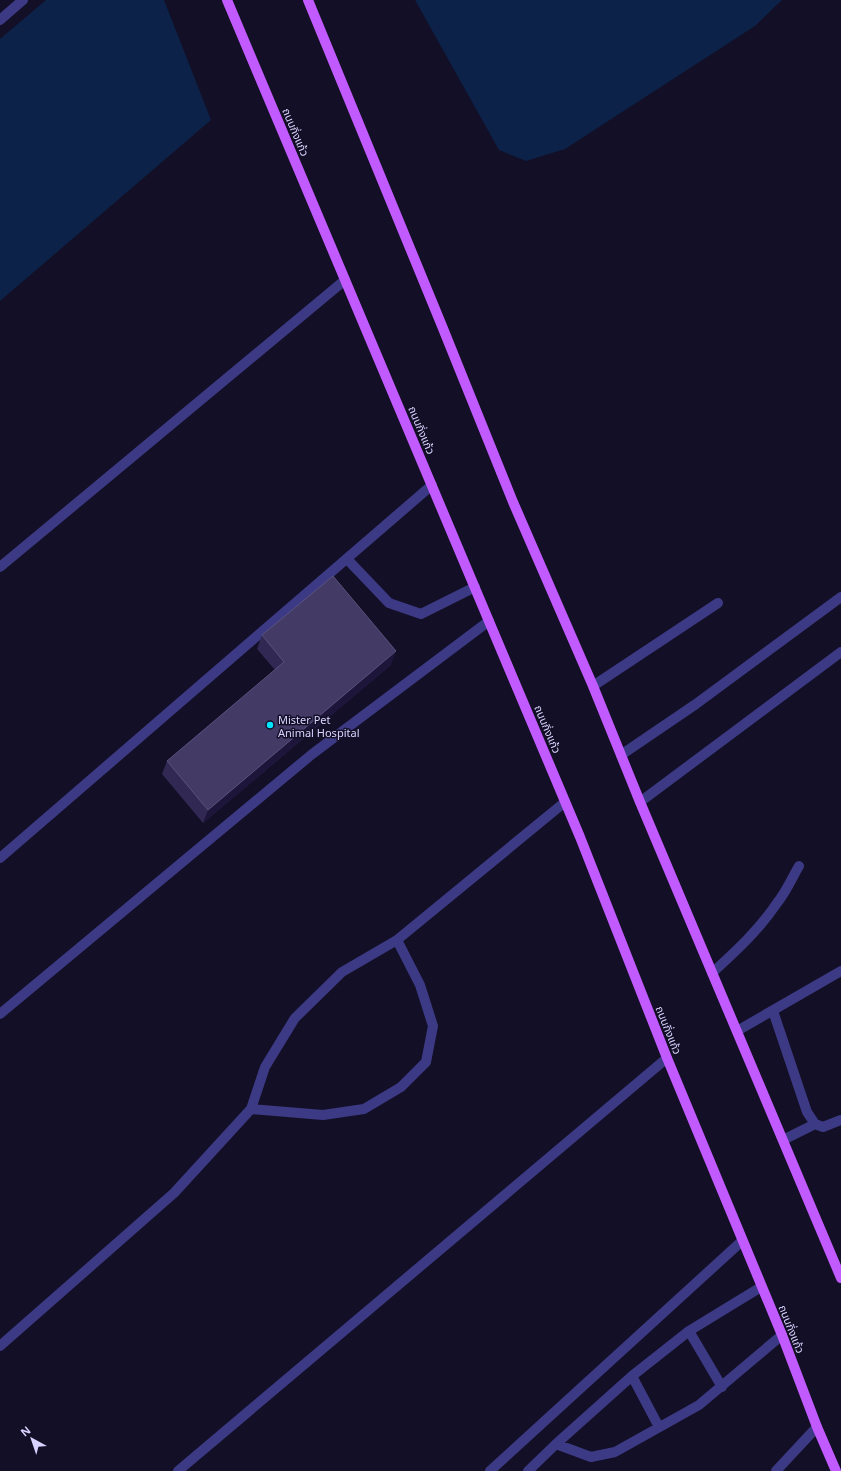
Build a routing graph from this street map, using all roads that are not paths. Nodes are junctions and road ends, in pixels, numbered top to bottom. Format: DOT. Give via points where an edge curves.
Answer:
graph roads {
  1 [pos="23,0"];
  2 [pos="227,0"];
  3 [pos="308,0"];
  4 [pos="0,20"];
  5 [pos="345,280"];
  6 [pos="432,485"];
  7 [pos="347,559"];
  8 [pos="0,568"];
  9 [pos="475,587"];
  10 [pos="841,598"];
  11 [pos="718,603"];
  12 [pos="489,621"];
  13 [pos="841,652"];
  14 [pos="593,686"];
  15 [pos="621,755"];
  16 [pos="565,802"];
  17 [pos="640,802"];
  18 [pos="0,858"];
  19 [pos="799,866"];
  20 [pos="397,940"];
  21 [pos="841,971"];
  22 [pos="712,973"];
  23 [pos="772,1011"];
  24 [pos="0,1014"];
  25 [pos="737,1031"];
  26 [pos="667,1058"];
  27 [pos="251,1109"];
  28 [pos="841,1120"];
  29 [pos="815,1124"];
  30 [pos="782,1140"];
  31 [pos="742,1240"];
  32 [pos="841,1278"];
  33 [pos="761,1287"];
  34 [pos="689,1331"];
  35 [pos="782,1335"];
  36 [pos="0,1346"];
  37 [pos="632,1376"];
  38 [pos="722,1387"];
  39 [pos="659,1427"];
  40 [pos="817,1427"];
  41 [pos="556,1444"];
  42 [pos="178,1471"];
  43 [pos="490,1471"];
  44 [pos="528,1471"];
  45 [pos="776,1471"];
  46 [pos="836,1471"];
  1 -- 4 [label="street"];
  2 -- 5 [label="main road, ถนนกิ่งแก้ว"];
  3 -- 14 [label="main road" via="513,502"];
  5 -- 6 [label="main road, ถนนกิ่งแก้ว"];
  5 -- 8 [label="street"];
  6 -- 7 [label="street"];
  6 -- 9 [label="main road, ถนนกิ่งแก้ว"];
  7 -- 9 [label="street" via="389,603 421,614"];
  7 -- 18 [label="street"];
  9 -- 12 [label="main road, ถนนกิ่งแก้ว"];
  10 -- 15 [label="street" via="696,704"];
  11 -- 14 [label="street"];
  12 -- 16 [label="main road, ถนนกิ่งแก้ว"];
  12 -- 24 [label="street" via="311,755"];
  13 -- 17 [label="street"];
  14 -- 15 [label="main road"];
  15 -- 17 [label="main road"];
  16 -- 20 [label="street"];
  16 -- 26 [label="main road, ถนนกิ่งแก้ว"];
  17 -- 22 [label="main road"];
  19 -- 22 [label="street" via="761,925"];
  20 -- 27 [label="street" via="342,972 295,1018 265,1067"];
  20 -- 27 [label="street" via="420,985 433,1026 426,1062 401,1087 364,1109 323,1115"];
  21 -- 23 [label="street"];
  22 -- 25 [label="main road"];
  23 -- 25 [label="street"];
  23 -- 29 [label="street" via="807,1112"];
  25 -- 30 [label="main road"];
  26 -- 31 [label="main road, ถนนกิ่งแก้ว"];
  26 -- 42 [label="street"];
  27 -- 36 [label="street" via="174,1193"];
  28 -- 29 [label="street" via="824,1127"];
  29 -- 30 [label="street"];
  30 -- 32 [label="main road"];
  31 -- 33 [label="main road, ถนนกิ่งแก้ว"];
  31 -- 43 [label="street"];
  33 -- 34 [label="street"];
  33 -- 35 [label="main road, ถนนกิ่งแก้ว"];
  34 -- 37 [label="street"];
  34 -- 38 [label="street"];
  35 -- 38 [label="street"];
  35 -- 40 [label="main road, ถนนกิ่งแก้ว"];
  37 -- 39 [label="street"];
  37 -- 41 [label="street"];
  38 -- 39 [label="street" via="699,1405"];
  39 -- 41 [label="street" via="615,1452 591,1457"];
  40 -- 45 [label="street"];
  40 -- 46 [label="main road, ถนนกิ่งแก้ว"];
  41 -- 44 [label="street"];
}
